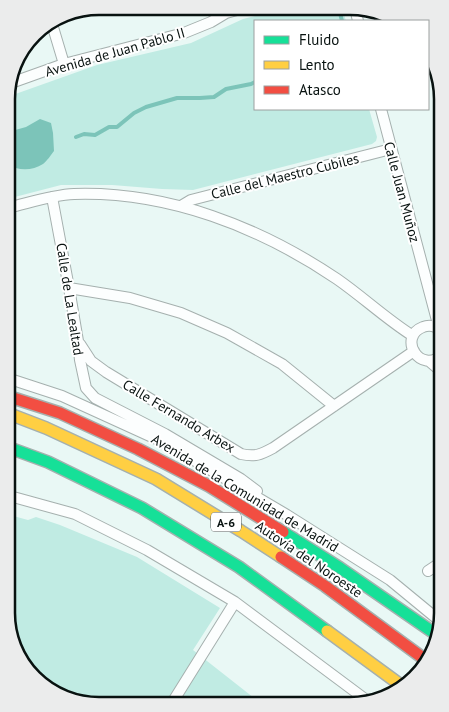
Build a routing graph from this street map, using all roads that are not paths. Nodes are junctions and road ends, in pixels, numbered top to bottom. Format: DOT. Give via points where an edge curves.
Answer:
graph roads {
  1 [pos="219,15"];
  2 [pos="53,29"];
  3 [pos="64,64"];
  4 [pos="17,81"];
  5 [pos="381,110"];
  6 [pos="391,148"];
  7 [pos="52,197"];
  8 [pos="15,206"];
  9 [pos="181,206"];
  10 [pos="69,288"];
  11 [pos="431,304"];
  12 [pos="434,312"];
  13 [pos="427,326"];
  14 [pos="434,326"];
  15 [pos="413,336"];
  16 [pos="78,341"];
  17 [pos="414,351"];
  18 [pos="434,359"];
  19 [pos="429,361"];
  20 [pos="434,365"];
  21 [pos="15,381"];
  22 [pos="15,399"];
  23 [pos="334,406"];
  24 [pos="15,416"];
  25 [pos="15,450"];
  26 [pos="15,497"];
  27 [pos="287,515"];
  28 [pos="434,567"];
  29 [pos="428,571"];
  30 [pos="235,602"];
  31 [pos="434,616"];
  32 [pos="432,631"];
  33 [pos="422,657"];
  34 [pos="397,683"];
  35 [pos="361,696"];
  36 [pos="176,697"];
  1 -- 3 [label="street, Avenida de Juan Pablo II" via="211,22 184,33"];
  2 -- 3 [label="street"];
  3 -- 4 [label="street, Avenida de Juan Pablo II"];
  5 -- 6 [label="street, Calle Juan Muñoz"];
  6 -- 9 [label="street, Calle del Maestro Cubiles" via="191,200"];
  6 -- 11 [label="street, Calle Juan Muñoz"];
  7 -- 8 [label="street"];
  7 -- 9 [label="street" via="123,195"];
  7 -- 10 [label="street, Calle de La Lealtad"];
  9 -- 15 [label="street" via="278,244 336,279"];
  10 -- 16 [label="street, Calle de La Lealtad"];
  10 -- 23 [label="street" via="130,298 181,313 227,333 282,364"];
  11 -- 12 [label="street, Calle Juan Muñoz"];
  11 -- 13 [label="street, Calle Juan Muñoz"];
  13 -- 14 [label="street"];
  13 -- 15 [label="street"];
  15 -- 17 [label="street"];
  16 -- 23 [label="street, Calle Fernando Arbex" via="91,361 106,372 241,454 262,454"];
  16 -- 27 [label="street, Calle de La Lealtad" via="86,388 95,398 241,479"];
  17 -- 19 [label="street"];
  17 -- 23 [label="street, Calle Fernando Arbex"];
  18 -- 19 [label="street"];
  19 -- 20 [label="street"];
  21 -- 27 [label="street, Avenida de la Comunidad de Madrid" via="62,396 163,442"];
  22 -- 32 [label="highway" via="60,413 209,486 340,568"];
  24 -- 33 [label="highway, Autovía del Noroeste / A-6" via="156,479 325,586"];
  25 -- 34 [label="highway, A-6" via="48,462 142,508 239,567"];
  26 -- 30 [label="street" via="75,514 147,550"];
  27 -- 31 [label="street, Avenida de la Comunidad de Madrid" via="390,580"];
  28 -- 29 [label="street"];
  30 -- 35 [label="street"];
  30 -- 36 [label="street"];
}
